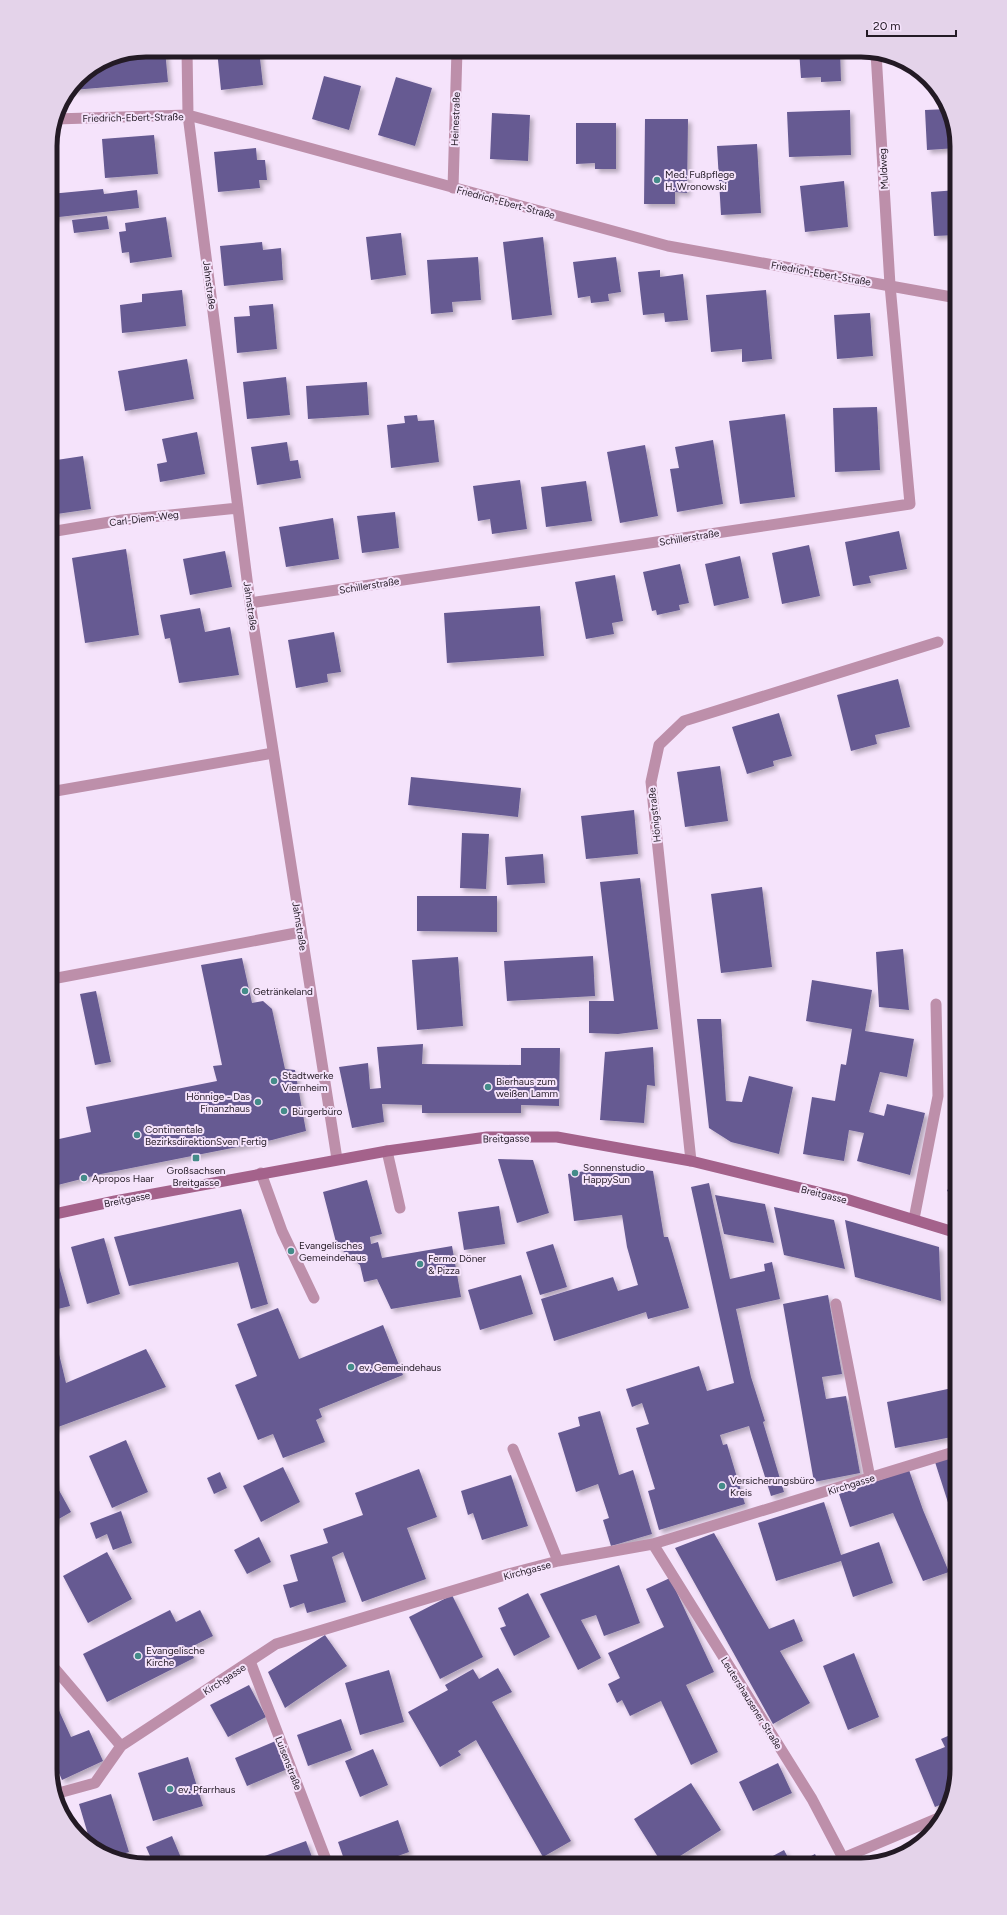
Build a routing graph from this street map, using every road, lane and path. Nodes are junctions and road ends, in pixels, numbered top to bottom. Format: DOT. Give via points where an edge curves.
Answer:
graph roads {
  1 [pos="186,57"];
  2 [pos="457,57"];
  3 [pos="876,59"];
  4 [pos="188,115"];
  5 [pos="62,119"];
  6 [pos="453,188"];
  7 [pos="890,285"];
  8 [pos="950,297"];
  9 [pos="238,508"];
  10 [pos="57,531"];
  11 [pos="250,603"];
  12 [pos="938,642"];
  13 [pos="273,753"];
  14 [pos="57,791"];
  15 [pos="301,932"];
  16 [pos="57,978"];
  17 [pos="936,1004"];
  18 [pos="387,1151"];
  19 [pos="336,1160"];
  20 [pos="691,1161"];
  21 [pos="261,1173"];
  22 [pos="400,1208"];
  23 [pos="57,1214"];
  24 [pos="914,1219"];
  25 [pos="950,1231"];
  26 [pos="314,1298"];
  27 [pos="836,1304"];
  28 [pos="514,1449"];
  29 [pos="950,1453"];
  30 [pos="870,1478"];
  31 [pos="653,1544"];
  32 [pos="558,1561"];
  33 [pos="250,1661"];
  34 [pos="57,1671"];
  35 [pos="121,1746"];
  36 [pos="60,1793"];
  37 [pos="933,1821"];
  38 [pos="325,1858"];
  39 [pos="842,1858"];
  40 [pos="853,1858"];
  1 -- 4 [label="street, Jahnstraße"];
  2 -- 6 [label="street, Heinestraße"];
  3 -- 7 [label="street, Muldweg"];
  4 -- 5 [label="street, Friedrich-Ebert-Straße"];
  4 -- 6 [label="street, Friedrich-Ebert-Straße"];
  4 -- 9 [label="street, Jahnstraße"];
  6 -- 7 [label="street, Friedrich-Ebert-Straße" via="668,246"];
  7 -- 8 [label="street, Friedrich-Ebert-Straße"];
  7 -- 11 [label="street, Schillerstraße" via="910,504"];
  9 -- 10 [label="street, Carl-Diem-Weg" via="122,520"];
  9 -- 11 [label="street, Jahnstraße"];
  11 -- 13 [label="street, Jahnstraße"];
  12 -- 20 [label="street, Hönigstraße" via="684,721 659,745 651,782"];
  13 -- 14 [label="street"];
  13 -- 15 [label="street, Jahnstraße"];
  15 -- 16 [label="street"];
  15 -- 19 [label="street, Jahnstraße"];
  17 -- 24 [label="street" via="938,1096"];
  18 -- 19 [label="main road, Breitgasse"];
  18 -- 20 [label="main road, Breitgasse" via="487,1137 557,1137"];
  18 -- 22 [label="street"];
  19 -- 21 [label="main road, Breitgasse"];
  20 -- 24 [label="main road, Breitgasse" via="846,1199"];
  21 -- 23 [label="main road, Breitgasse"];
  21 -- 26 [label="street" via="282,1231"];
  24 -- 25 [label="main road, Breitgasse"];
  27 -- 30 [label="street"];
  28 -- 32 [label="street"];
  29 -- 30 [label="street, Kirchgasse"];
  30 -- 31 [label="street, Kirchgasse"];
  31 -- 32 [label="street, Kirchgasse"];
  31 -- 39 [label="street, Leutershausener Straße" via="812,1800"];
  32 -- 33 [label="street, Kirchgasse" via="276,1644"];
  33 -- 35 [label="street, Kirchgasse"];
  33 -- 38 [label="street, Luisenstraße"];
  34 -- 35 [label="street"];
  35 -- 36 [label="street, Kirchgasse" via="95,1783"];
  37 -- 40 [label="street"];
}
